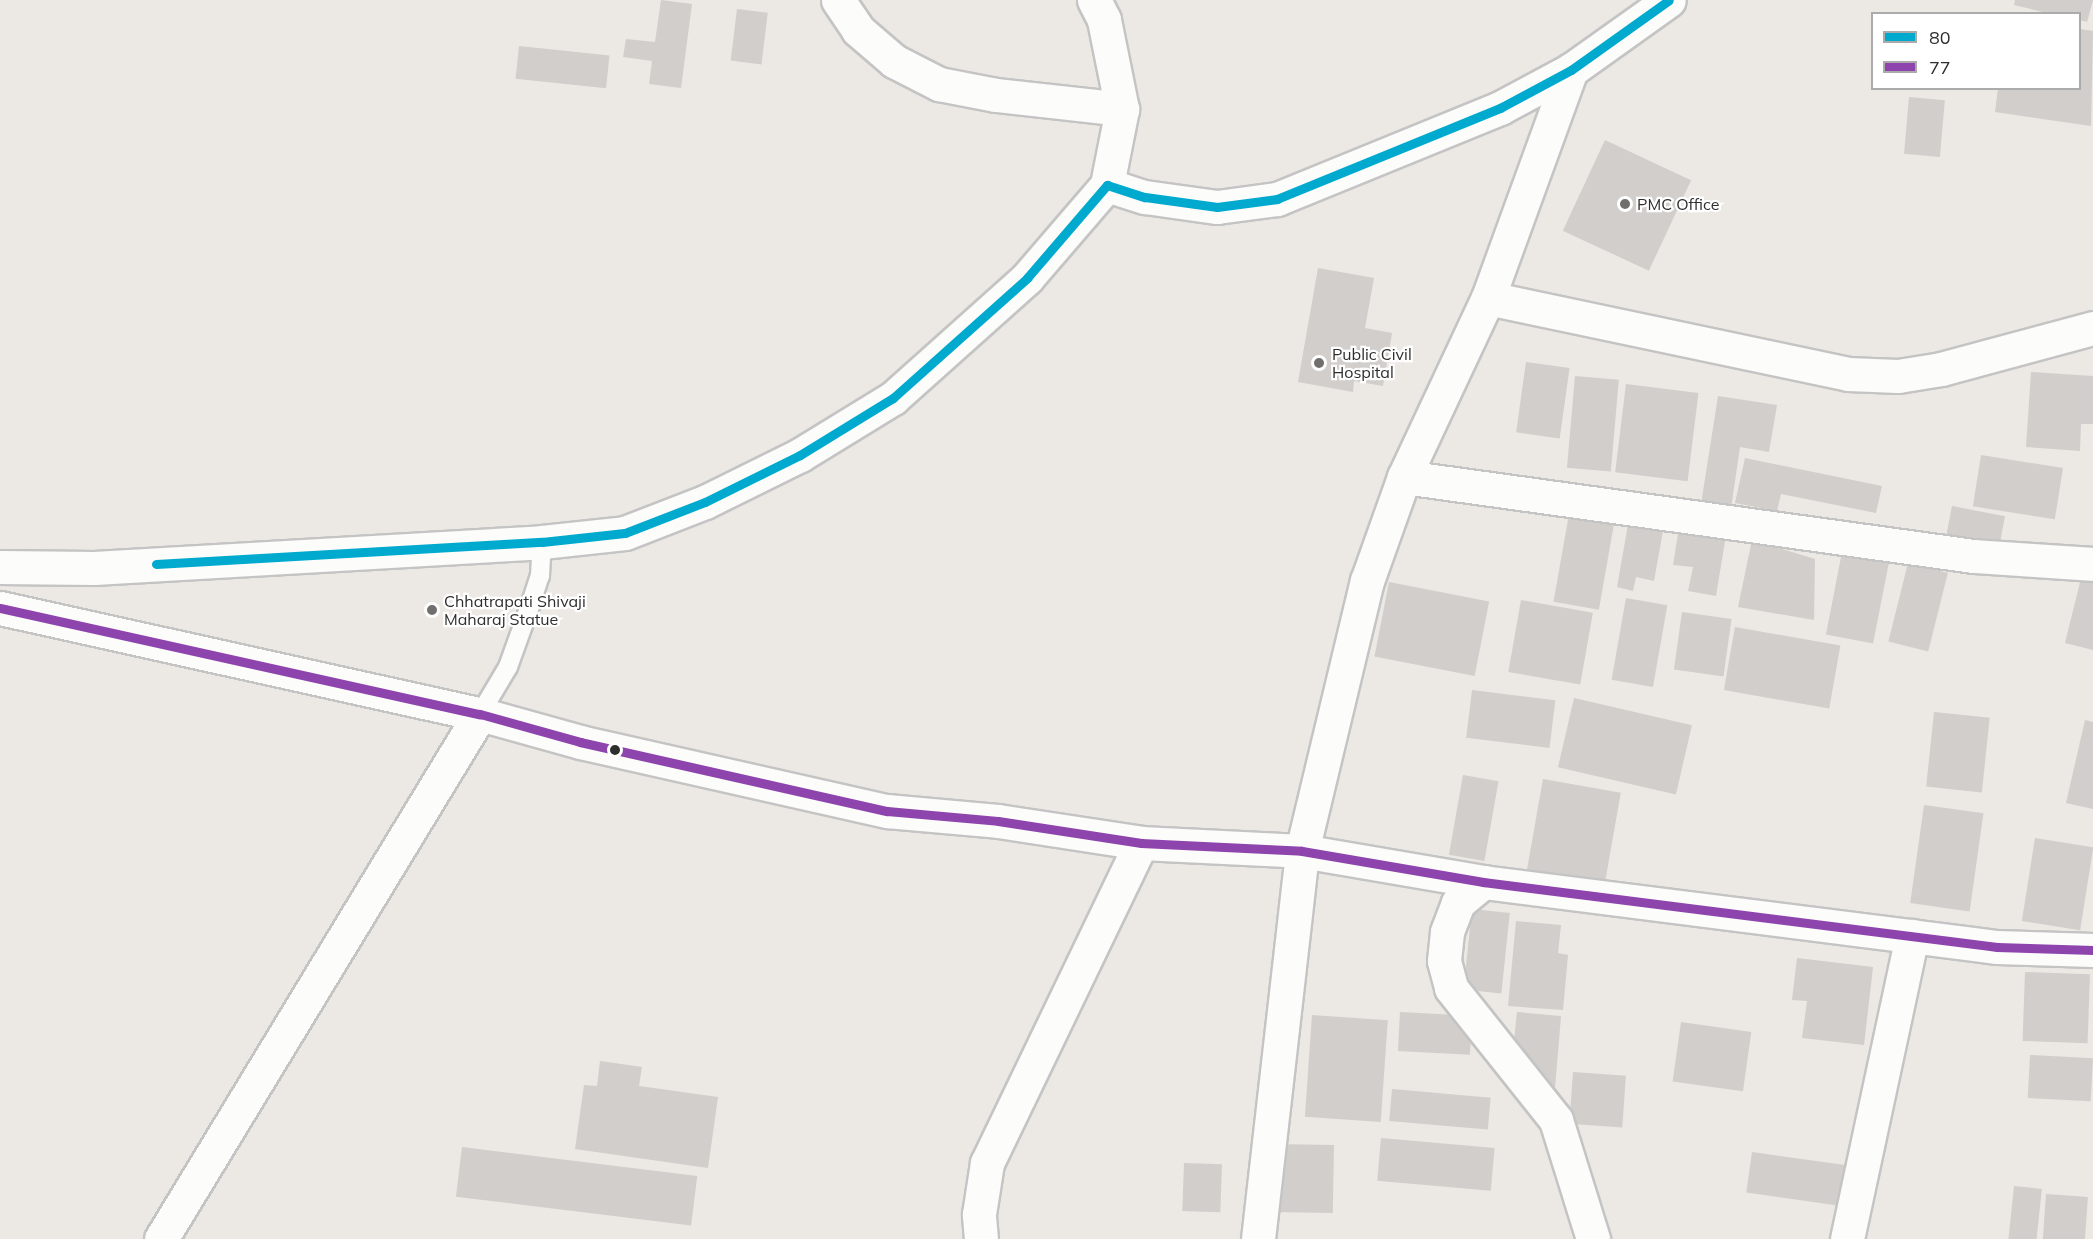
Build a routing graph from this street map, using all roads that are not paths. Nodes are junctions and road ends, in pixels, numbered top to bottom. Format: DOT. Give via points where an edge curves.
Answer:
graph roads {
  1 [pos="838,0"];
  2 [pos="1094,0"];
  3 [pos="1669,0"];
  4 [pos="1571,70"];
  5 [pos="1122,109"];
  6 [pos="1107,185"];
  7 [pos="1488,298"];
  8 [pos="2093,328"];
  9 [pos="1404,477"];
  10 [pos="542,542"];
  11 [pos="2093,564"];
  12 [pos="0,567"];
  13 [pos="0,608"];
  14 [pos="480,714"];
  15 [pos="1141,843"];
  16 [pos="1302,851"];
  17 [pos="1483,882"];
  18 [pos="1912,936"];
  19 [pos="2093,950"];
  20 [pos="161,1239"];
  21 [pos="981,1239"];
  22 [pos="1258,1239"];
  23 [pos="1593,1239"];
  24 [pos="1847,1239"];
  1 -- 5 [label="street" via="858,30 894,61 939,84 996,95"];
  2 -- 5 [label="street" via="1104,20"];
  3 -- 4 [label="street"];
  4 -- 6 [label="street" via="1500,108 1277,199 1217,207 1145,197"];
  4 -- 7 [label="street"];
  5 -- 6 [label="street"];
  6 -- 10 [label="street" via="1027,278 893,398 800,455 705,502 625,533"];
  7 -- 8 [label="street" via="1848,374 1898,376 1941,369"];
  7 -- 9 [label="street"];
  9 -- 11 [label="street" via="1973,556"];
  9 -- 16 [label="street" via="1367,582"];
  10 -- 12 [label="street" via="94,568"];
  10 -- 14 [label="lane" via="540,576 530,606 508,667"];
  13 -- 14 [label="street"];
  14 -- 15 [label="street" via="580,742 887,811 999,821"];
  14 -- 20 [label="street"];
  15 -- 16 [label="street"];
  15 -- 21 [label="street" via="987,1163"];
  16 -- 17 [label="street"];
  16 -- 22 [label="street"];
  17 -- 18 [label="street"];
  17 -- 23 [label="street" via="1458,903 1447,932 1444,961 1451,988 1556,1120"];
  18 -- 19 [label="street" via="1997,947"];
  18 -- 24 [label="street"];
}
